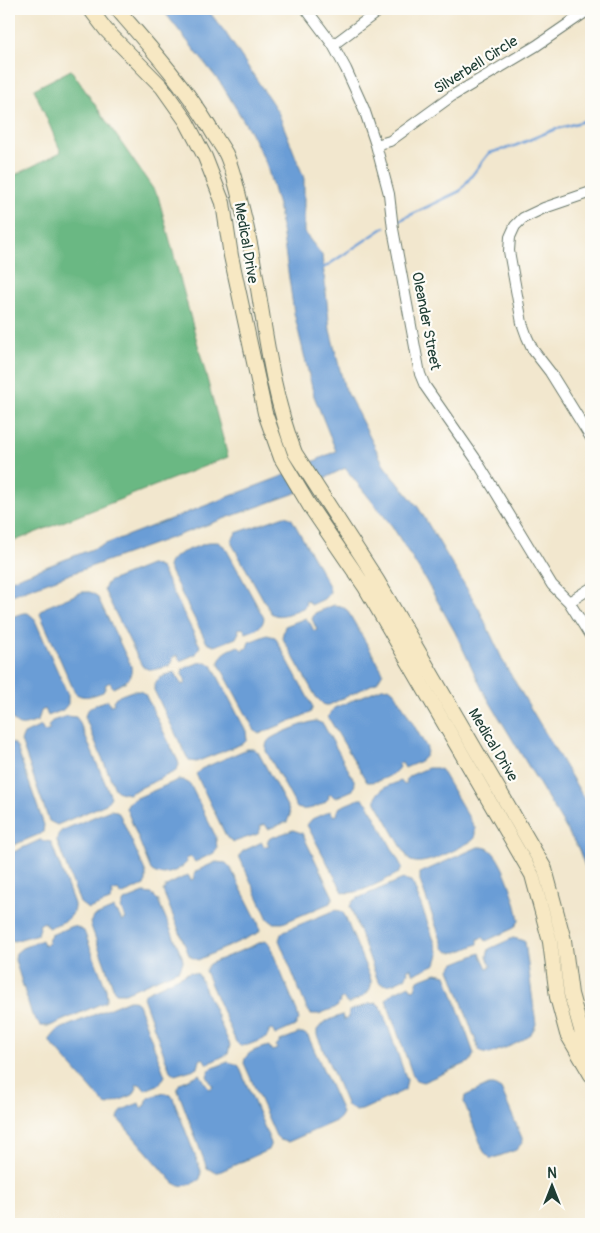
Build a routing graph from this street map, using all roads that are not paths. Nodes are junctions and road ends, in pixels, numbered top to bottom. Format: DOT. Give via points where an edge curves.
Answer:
graph roads {
  1 [pos="90,9"];
  2 [pos="117,9"];
  3 [pos="306,9"];
  4 [pos="381,9"];
  5 [pos="590,9"];
  6 [pos="333,45"];
  7 [pos="376,145"];
  8 [pos="591,192"];
  9 [pos="591,438"];
  10 [pos="324,499"];
  11 [pos="311,509"];
  12 [pos="591,588"];
  13 [pos="569,602"];
  14 [pos="591,637"];
  15 [pos="580,1027"];
  16 [pos="567,1034"];
  17 [pos="591,1050"];
  18 [pos="591,1075"];
  1 -- 11 [label="street, Medical Drive" via="162,87 205,157 224,203 231,256 265,413 285,467"];
  2 -- 10 [label="street, Medical Drive" via="162,61 226,154 249,234 287,433 298,459"];
  3 -- 6 [label="street, Oleander Street"];
  4 -- 6 [label="street"];
  5 -- 7 [label="street, Silverbell Circle" via="536,46 452,96 390,141"];
  6 -- 7 [label="street, Oleander Street" via="353,82"];
  7 -- 13 [label="street, Oleander Street" via="389,194 392,229 425,386 475,458 552,585"];
  8 -- 9 [label="street" via="523,218 515,226 509,251 522,323 533,350"];
  10 -- 11 [label="street"];
  10 -- 15 [label="street, Medical Drive" via="402,620 545,869 564,940 571,994"];
  11 -- 16 [label="street, Medical Drive" via="365,587 532,874 550,942 557,997"];
  12 -- 13 [label="street"];
  13 -- 14 [label="street, Oleander Street"];
  15 -- 16 [label="street"];
  15 -- 17 [label="street, Medical Drive"];
  16 -- 18 [label="street, Medical Drive"];
}
